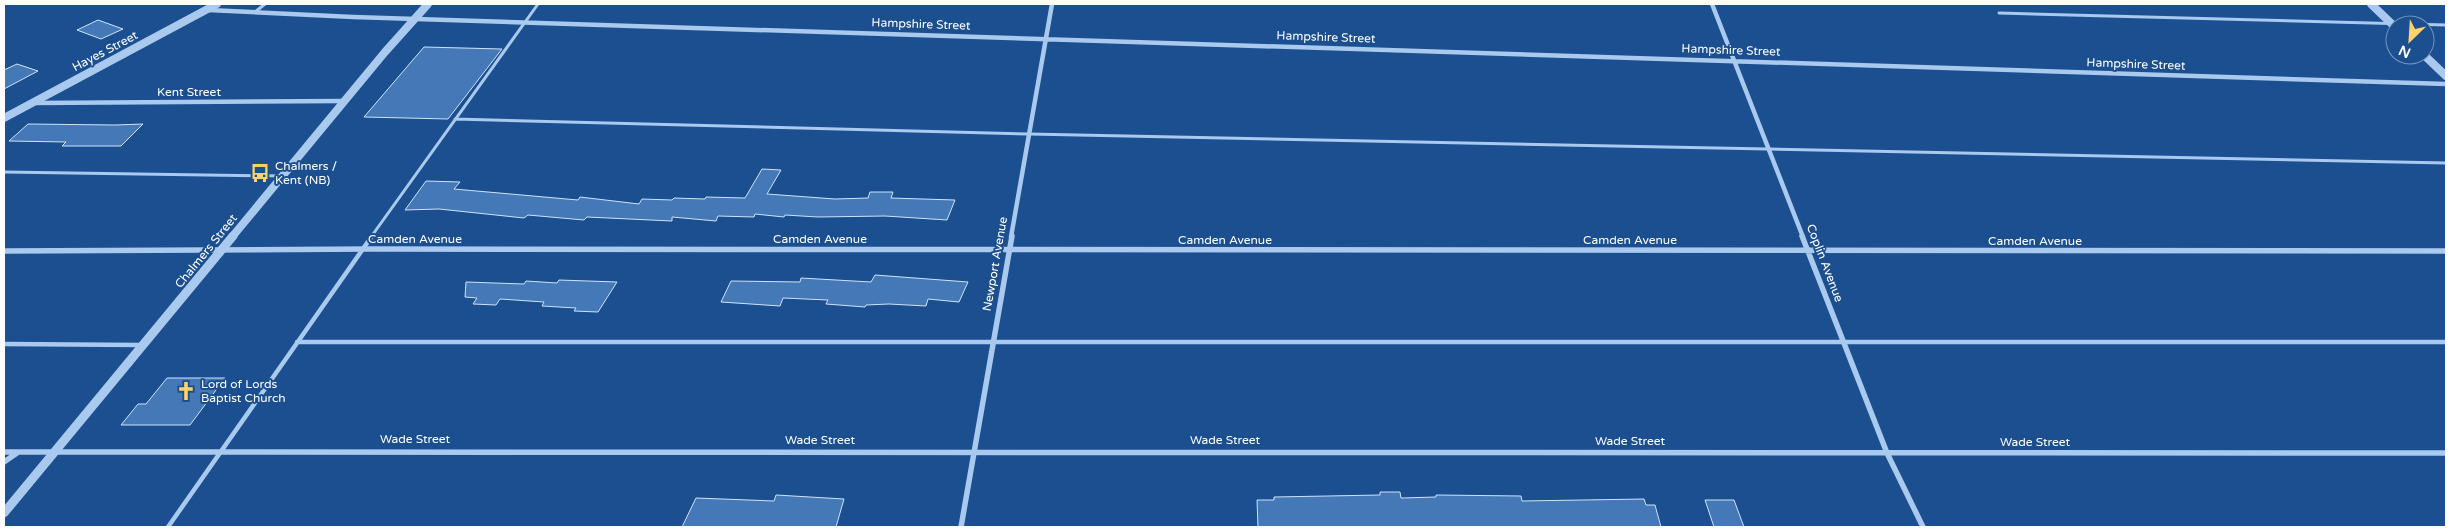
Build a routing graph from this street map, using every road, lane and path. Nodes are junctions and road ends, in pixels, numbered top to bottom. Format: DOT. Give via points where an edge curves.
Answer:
graph roads {
  1 [pos="217,4"];
  2 [pos="265,4"];
  3 [pos="428,4"];
  4 [pos="538,4"];
  5 [pos="1052,4"];
  6 [pos="1712,4"];
  7 [pos="2371,4"];
  8 [pos="206,10"];
  9 [pos="255,12"];
  10 [pos="1999,13"];
  11 [pos="2385,17"];
  12 [pos="415,18"];
  13 [pos="523,22"];
  14 [pos="2385,25"];
  15 [pos="1046,38"];
  16 [pos="1733,60"];
  17 [pos="2434,65"];
  18 [pos="2446,76"];
  19 [pos="2446,84"];
  20 [pos="345,101"];
  21 [pos="33,103"];
  22 [pos="4,118"];
  23 [pos="454,119"];
  24 [pos="1029,134"];
  25 [pos="1769,149"];
  26 [pos="2446,163"];
  27 [pos="4,172"];
  28 [pos="284,176"];
  29 [pos="362,249"];
  30 [pos="1008,249"];
  31 [pos="223,250"];
  32 [pos="1810,250"];
  33 [pos="4,251"];
  34 [pos="2446,251"];
  35 [pos="992,340"];
  36 [pos="297,342"];
  37 [pos="2446,342"];
  38 [pos="1844,343"];
  39 [pos="4,344"];
  40 [pos="144,345"];
  41 [pos="221,451"];
  42 [pos="974,451"];
  43 [pos="4,452"];
  44 [pos="17,452"];
  45 [pos="52,452"];
  46 [pos="1887,452"];
  47 [pos="2446,453"];
  48 [pos="4,462"];
  49 [pos="4,513"];
  50 [pos="168,527"];
  51 [pos="961,527"];
  52 [pos="1923,527"];
  1 -- 8 [label="street, Hayes Street"];
  2 -- 9 [label="lane"];
  3 -- 12 [label="street, Chalmers Street"];
  4 -- 13 [label="lane"];
  5 -- 15 [label="street, Newport Avenue"];
  6 -- 16 [label="street, Coplin Avenue"];
  7 -- 11 [label="street"];
  8 -- 9 [label="street, Hampshire Street"];
  8 -- 21 [label="street, Hayes Street"];
  9 -- 12 [label="street, Hampshire Street"];
  10 -- 14 [label="lane"];
  12 -- 13 [label="street, Hampshire Street"];
  12 -- 20 [label="street, Chalmers Street"];
  13 -- 15 [label="street, Hampshire Street"];
  13 -- 23 [label="lane"];
  15 -- 16 [label="street, Hampshire Street"];
  15 -- 24 [label="street, Newport Avenue"];
  16 -- 19 [label="street, Hampshire Street"];
  16 -- 25 [label="street, Coplin Avenue"];
  17 -- 18 [label="street"];
  20 -- 21 [label="street, Kent Street"];
  20 -- 28 [label="street, Chalmers Street"];
  21 -- 22 [label="street, Hayes Street"];
  23 -- 24 [label="lane"];
  23 -- 29 [label="lane"];
  24 -- 25 [label="lane"];
  24 -- 30 [label="street, Newport Avenue"];
  25 -- 26 [label="lane"];
  25 -- 32 [label="street, Coplin Avenue"];
  27 -- 28 [label="lane"];
  28 -- 31 [label="street, Chalmers Street"];
  29 -- 30 [label="street, Camden Avenue"];
  29 -- 31 [label="street, Camden Avenue"];
  29 -- 36 [label="lane"];
  30 -- 32 [label="street, Camden Avenue"];
  30 -- 35 [label="street, Newport Avenue"];
  31 -- 33 [label="street, Camden Avenue"];
  31 -- 40 [label="street, Chalmers Street"];
  32 -- 34 [label="street, Camden Avenue"];
  32 -- 38 [label="street, Coplin Avenue"];
  35 -- 36 [label="lane"];
  35 -- 38 [label="lane"];
  35 -- 42 [label="street, Newport Avenue"];
  36 -- 41 [label="lane"];
  37 -- 38 [label="lane"];
  38 -- 46 [label="street, Coplin Avenue"];
  39 -- 40 [label="lane"];
  40 -- 45 [label="street, Chalmers Street"];
  41 -- 42 [label="street, Wade Street"];
  41 -- 45 [label="street, Wade Street"];
  41 -- 50 [label="lane"];
  42 -- 46 [label="street, Wade Street"];
  42 -- 51 [label="street, Newport Avenue"];
  43 -- 44 [label="street, Wade Street"];
  44 -- 45 [label="street, Wade Street"];
  44 -- 48 [label="street"];
  45 -- 49 [label="street, Chalmers Street"];
  46 -- 47 [label="street, Wade Street"];
  46 -- 52 [label="street, Coplin Avenue"];
}
